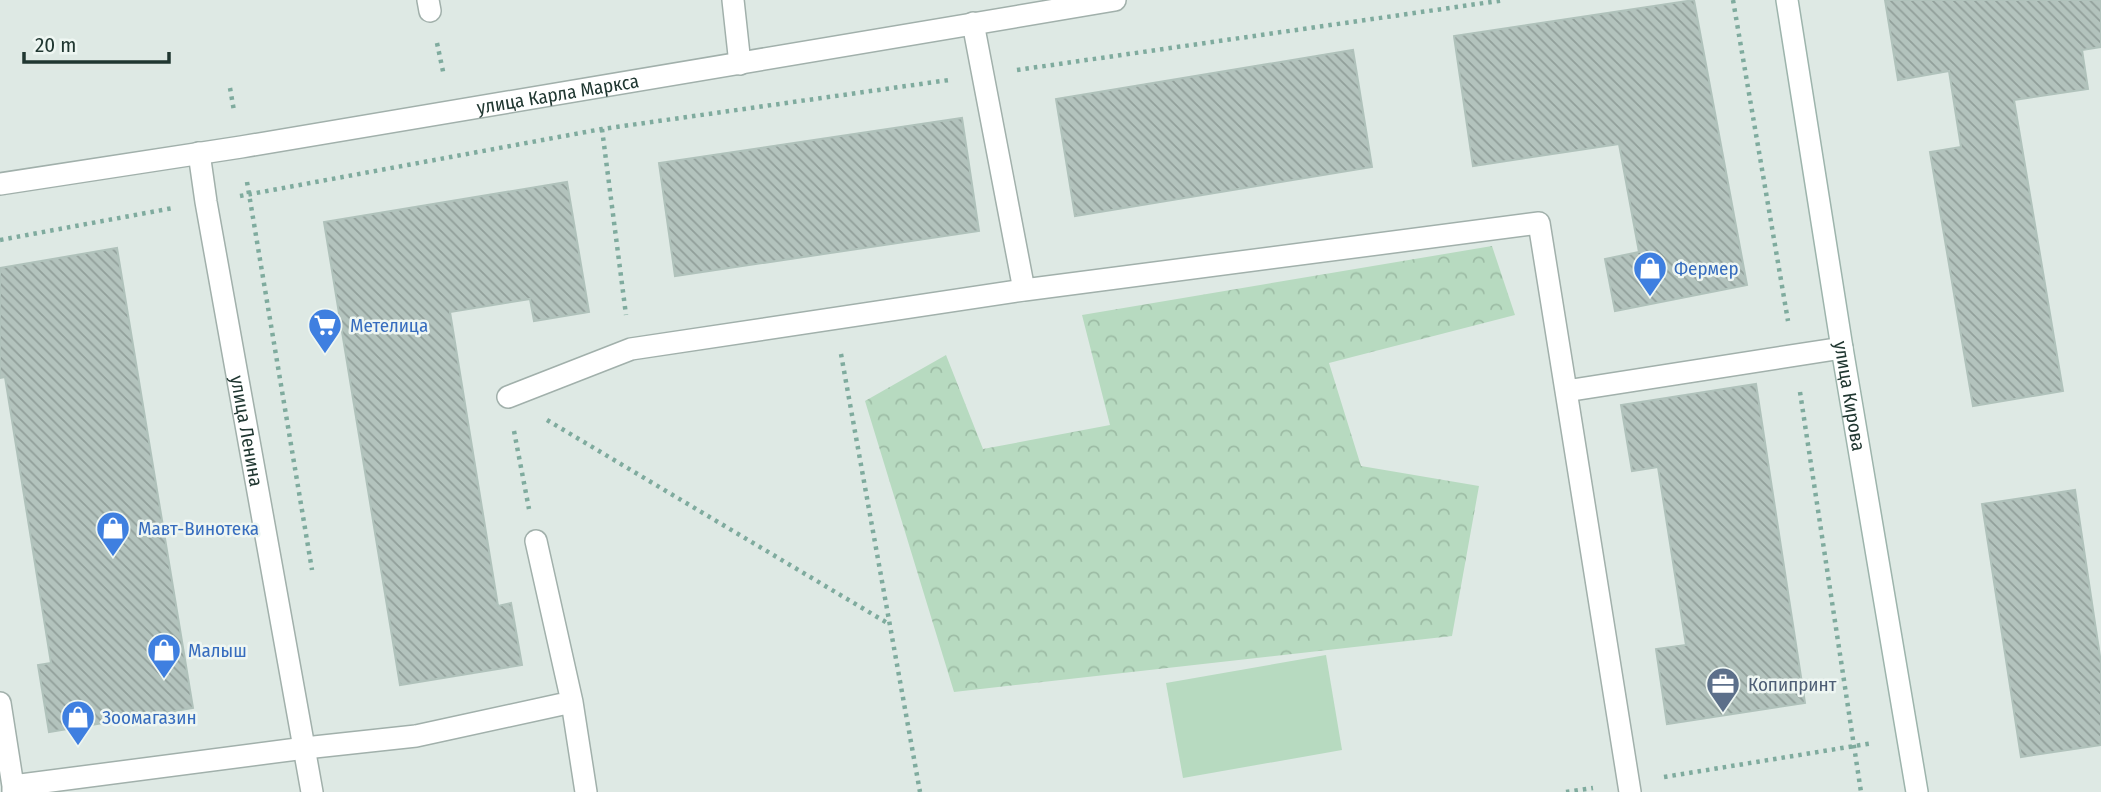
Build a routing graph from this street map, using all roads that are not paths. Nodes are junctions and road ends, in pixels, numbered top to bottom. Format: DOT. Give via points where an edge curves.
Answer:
graph roads {
  1 [pos="733,0"];
  2 [pos="1115,0"];
  3 [pos="1787,0"];
  4 [pos="973,23"];
  5 [pos="740,64"];
  6 [pos="199,153"];
  7 [pos="0,184"];
  8 [pos="1024,290"];
  9 [pos="1842,348"];
  10 [pos="1566,391"];
  11 [pos="508,397"];
  12 [pos="536,541"];
  13 [pos="572,702"];
  14 [pos="0,703"];
  15 [pos="304,748"];
  16 [pos="1629,787"];
  17 [pos="13,789"];
  18 [pos="312,792"];
  19 [pos="586,792"];
  20 [pos="1917,792"];
  1 -- 5 [label="street"];
  2 -- 4 [label="street, улица Карла Маркса"];
  3 -- 9 [label="street, улица Кирова"];
  4 -- 5 [label="street, улица Карла Маркса"];
  4 -- 8 [label="street"];
  5 -- 6 [label="street, улица Карла Маркса"];
  6 -- 7 [label="street, улица Карла Маркса"];
  6 -- 15 [label="street, улица Ленина"];
  8 -- 10 [label="street" via="1539,223"];
  8 -- 11 [label="street" via="631,349"];
  9 -- 10 [label="street"];
  9 -- 20 [label="street, улица Кирова"];
  10 -- 16 [label="street"];
  12 -- 13 [label="street"];
  13 -- 15 [label="street" via="416,736"];
  13 -- 19 [label="street"];
  14 -- 17 [label="street"];
  15 -- 17 [label="street"];
  15 -- 18 [label="street, улица Ленина"];
}
